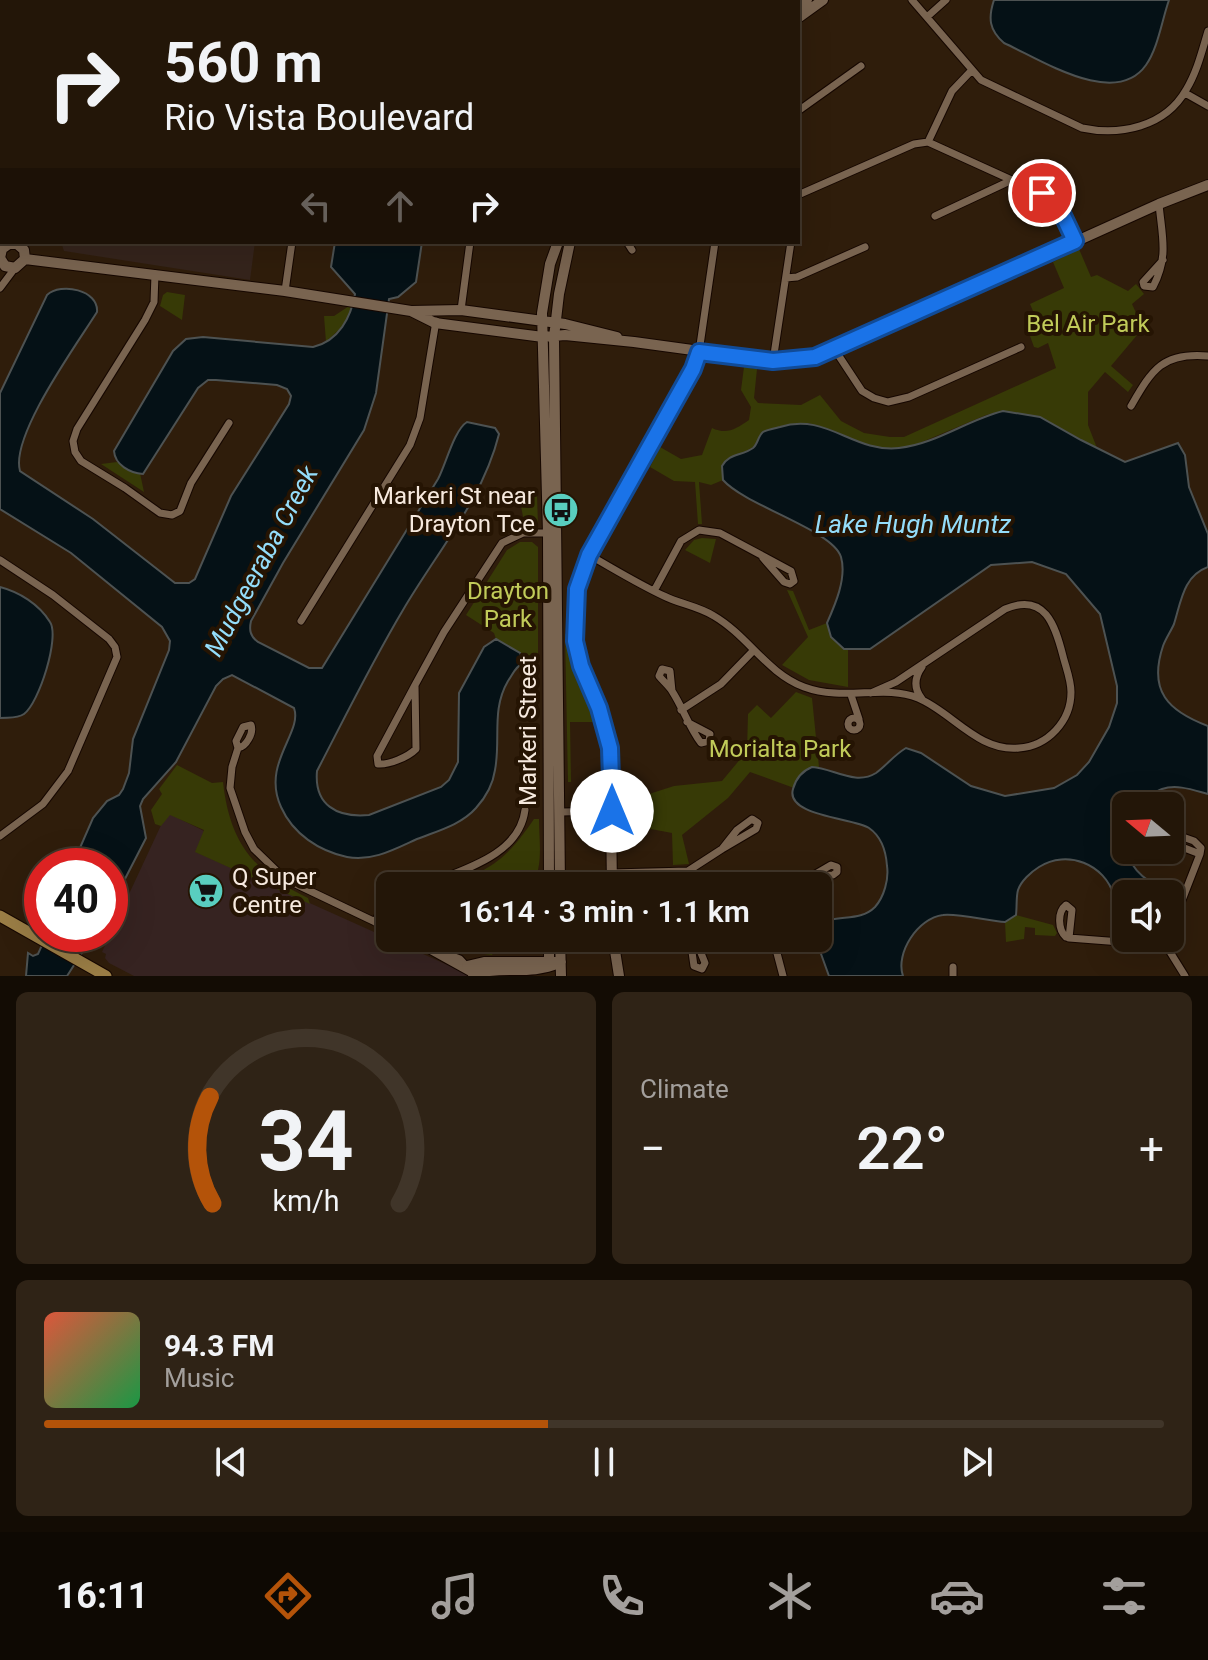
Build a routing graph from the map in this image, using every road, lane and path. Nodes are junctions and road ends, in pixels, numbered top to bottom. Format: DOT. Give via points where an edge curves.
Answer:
graph roads {
  1 [pos="823,0"];
  2 [pos="912,0"];
  3 [pos="946,0"];
  4 [pos="800,17"];
  5 [pos="927,17"];
  6 [pos="1208,31"];
  7 [pos="861,66"];
  8 [pos="971,71"];
  9 [pos="1185,93"];
  10 [pos="1208,106"];
  11 [pos="800,110"];
  12 [pos="928,142"];
  13 [pos="1012,180"];
  14 [pos="1208,185"];
  15 [pos="800,194"];
  16 [pos="1159,204"];
  17 [pos="935,216"];
  18 [pos="1075,241"];
  19 [pos="19,244"];
  20 [pos="292,244"];
  21 [pos="470,244"];
  22 [pos="557,244"];
  23 [pos="570,244"];
  24 [pos="715,244"];
  25 [pos="791,244"];
  26 [pos="865,247"];
  27 [pos="1,248"];
  28 [pos="25,259"];
  29 [pos="1163,260"];
  30 [pos="1,266"];
  31 [pos="15,268"];
  32 [pos="155,274"];
  33 [pos="786,278"];
  34 [pos="0,288"];
  35 [pos="285,291"];
  36 [pos="437,310"];
  37 [pos="461,310"];
  38 [pos="411,311"];
  39 [pos="542,321"];
  40 [pos="435,323"];
  41 [pos="555,323"];
  42 [pos="549,337"];
  43 [pos="634,342"];
  44 [pos="1021,347"];
  45 [pos="835,350"];
  46 [pos="699,352"];
  47 [pos="1208,356"];
  48 [pos="773,361"];
  49 [pos="1131,406"];
  50 [pos="229,423"];
  51 [pos="553,532"];
  52 [pos="589,555"];
  53 [pos="763,558"];
  54 [pos="0,560"];
  55 [pos="654,591"];
  56 [pos="301,621"];
  57 [pos="754,650"];
  58 [pos="924,665"];
  59 [pos="415,685"];
  60 [pos="672,691"];
  61 [pos="871,693"];
  62 [pos="851,695"];
  63 [pos="924,701"];
  64 [pos="853,707"];
  65 [pos="681,710"];
  66 [pos="687,722"];
  67 [pos="238,748"];
  68 [pos="525,810"];
  69 [pos="612,811"];
  70 [pos="561,812"];
  71 [pos="0,836"];
  72 [pos="722,849"];
  73 [pos="1200,854"];
  74 [pos="688,871"];
  75 [pos="454,872"];
  76 [pos="549,872"];
  77 [pos="560,872"];
  78 [pos="612,872"];
  79 [pos="650,872"];
  80 [pos="1184,895"];
  81 [pos="0,916"];
  82 [pos="375,922"];
  83 [pos="1069,938"];
  84 [pos="1112,941"];
  85 [pos="442,952"];
  86 [pos="615,952"];
  87 [pos="777,952"];
  88 [pos="1170,952"];
  89 [pos="512,962"];
  90 [pos="552,967"];
  91 [pos="467,970"];
  92 [pos="529,974"];
  93 [pos="106,976"];
  94 [pos="561,976"];
  95 [pos="619,976"];
  96 [pos="783,976"];
  97 [pos="1185,976"];
  1 -- 4 [label="street"];
  2 -- 5 [label="street"];
  3 -- 5 [label="street"];
  5 -- 8 [label="street"];
  6 -- 9 [label="street"];
  7 -- 11 [label="street"];
  8 -- 9 [label="street" via="1000,91 1098,131 1150,123"];
  8 -- 12 [label="street" via="952,91"];
  9 -- 10 [label="street"];
  12 -- 13 [label="street"];
  12 -- 15 [label="street"];
  13 -- 17 [label="street"];
  13 -- 18 [label="street" via="1055,201"];
  14 -- 16 [label="street"];
  16 -- 18 [label="street"];
  16 -- 29 [label="street"];
  18 -- 45 [label="street"];
  19 -- 28 [label="street"];
  20 -- 35 [label="street"];
  21 -- 37 [label="street"];
  22 -- 39 [label="street, Markeri Street"];
  23 -- 41 [label="street, Markeri Street"];
  24 -- 46 [label="street"];
  25 -- 33 [label="street"];
  26 -- 33 [label="street"];
  27 -- 30 [label="street"];
  28 -- 31 [label="street"];
  28 -- 32 [label="street"];
  30 -- 31 [label="street"];
  31 -- 34 [label="street"];
  32 -- 35 [label="street"];
  32 -- 50 [label="street" via="154,302 77,429 75,452 160,513 172,515 180,511 191,483"];
  33 -- 48 [label="street"];
  35 -- 38 [label="street"];
  36 -- 37 [label="street"];
  36 -- 38 [label="street"];
  36 -- 40 [label="street"];
  37 -- 39 [label="street"];
  38 -- 40 [label="street"];
  39 -- 41 [label="street"];
  39 -- 42 [label="street, Markeri Street"];
  40 -- 42 [label="street"];
  40 -- 56 [label="street" via="420,418 410,445"];
  41 -- 42 [label="street, Markeri Street"];
  41 -- 43 [label="street"];
  42 -- 43 [label="street"];
  42 -- 51 [label="street, Markeri Street"];
  43 -- 46 [label="street"];
  44 -- 45 [label="street" via="888,402 862,391"];
  45 -- 48 [label="street"];
  46 -- 48 [label="street"];
  46 -- 52 [label="street"];
  47 -- 49 [label="street" via="1173,357 1159,365"];
  51 -- 59 [label="street" via="523,533 502,543"];
  51 -- 70 [label="street, Markeri Street"];
  51 -- 76 [label="street, Markeri Street"];
  52 -- 55 [label="street"];
  52 -- 69 [label="street" via="577,589 575,641 610,748"];
  53 -- 55 [label="street" via="713,531 693,532 681,541"];
  54 -- 71 [label="street" via="109,639 117,657 75,760 43,804"];
  55 -- 57 [label="street" via="714,616"];
  57 -- 62 [label="street" via="797,684"];
  57 -- 65 [label="street" via="721,684"];
  58 -- 61 [label="street"];
  58 -- 63 [label="street" via="915,682"];
  58 -- 63 [label="street" via="1005,609 1031,606 1055,626 1071,694 1068,710 1051,735 1018,748 989,743"];
  59 -- 59 [label="street" via="416,749 378,764 377,756"];
  60 -- 65 [label="street"];
  61 -- 62 [label="street"];
  61 -- 63 [label="street" via="905,694"];
  62 -- 64 [label="street"];
  64 -- 64 [label="street" via="860,722 855,730 848,727"];
  65 -- 66 [label="street"];
  67 -- 82 [label="street" via="230,788 254,849 285,879"];
  68 -- 75 [label="street" via="516,834 497,853"];
  69 -- 70 [label="street"];
  69 -- 78 [label="street"];
  70 -- 77 [label="street, Markeri Street"];
  72 -- 72 [label="street" via="737,830 757,821 756,829"];
  72 -- 74 [label="street"];
  73 -- 80 [label="street"];
  74 -- 79 [label="street"];
  81 -- 93 [label="main road"];
  83 -- 84 [label="street"];
  85 -- 91 [label="street" via="456,957"];
  86 -- 95 [label="street"];
  87 -- 96 [label="street"];
  88 -- 97 [label="street"];
  89 -- 90 [label="street"];
  89 -- 91 [label="street" via="481,962"];
  89 -- 92 [label="street"];
  90 -- 92 [label="street"];
  90 -- 94 [label="street"];
  91 -- 92 [label="street"];
}
